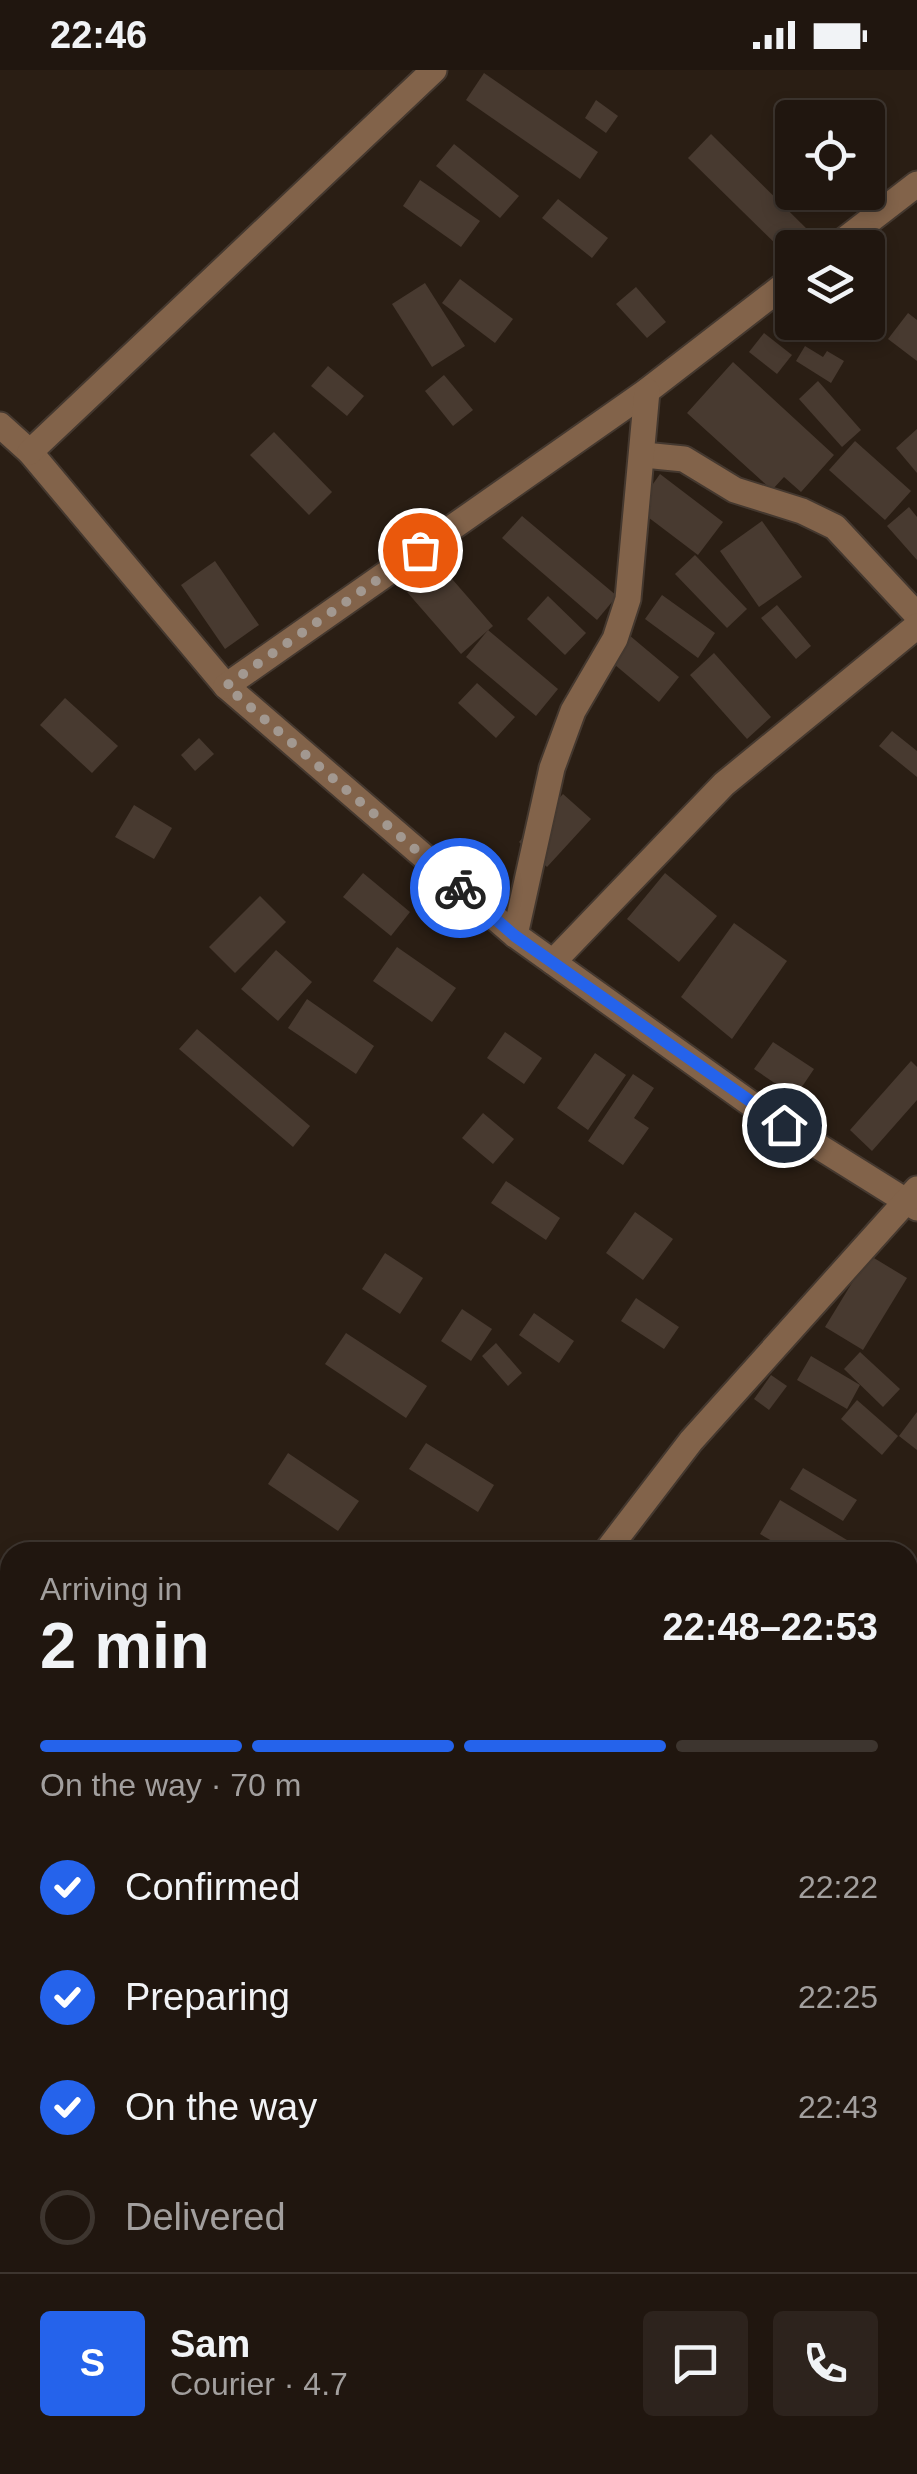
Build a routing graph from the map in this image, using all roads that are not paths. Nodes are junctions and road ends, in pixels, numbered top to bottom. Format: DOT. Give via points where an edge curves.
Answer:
graph roads {
  1 [pos="434,70"];
  2 [pos="917,184"];
  3 [pos="857,230"];
  4 [pos="775,293"];
  5 [pos="647,391"];
  6 [pos="0,425"];
  7 [pos="30,452"];
  8 [pos="644,454"];
  9 [pos="917,614"];
  10 [pos="917,626"];
  11 [pos="226,686"];
  12 [pos="515,936"];
  13 [pos="553,962"];
  14 [pos="913,1200"];
  15 [pos="614,1542"];
  1 -- 7 [label="street"];
  2 -- 3 [label="street"];
  4 -- 5 [label="street"];
  5 -- 8 [label="street"];
  5 -- 11 [label="street"];
  6 -- 7 [label="street"];
  7 -- 11 [label="street"];
  8 -- 9 [label="street" via="684,460 735,490 835,527"];
  8 -- 12 [label="street" via="628,599 552,768"];
  10 -- 13 [label="street" via="724,784"];
  11 -- 12 [label="street"];
  12 -- 13 [label="street"];
  13 -- 14 [label="street" via="754,1106"];
  14 -- 15 [label="street" via="691,1442"];
}
